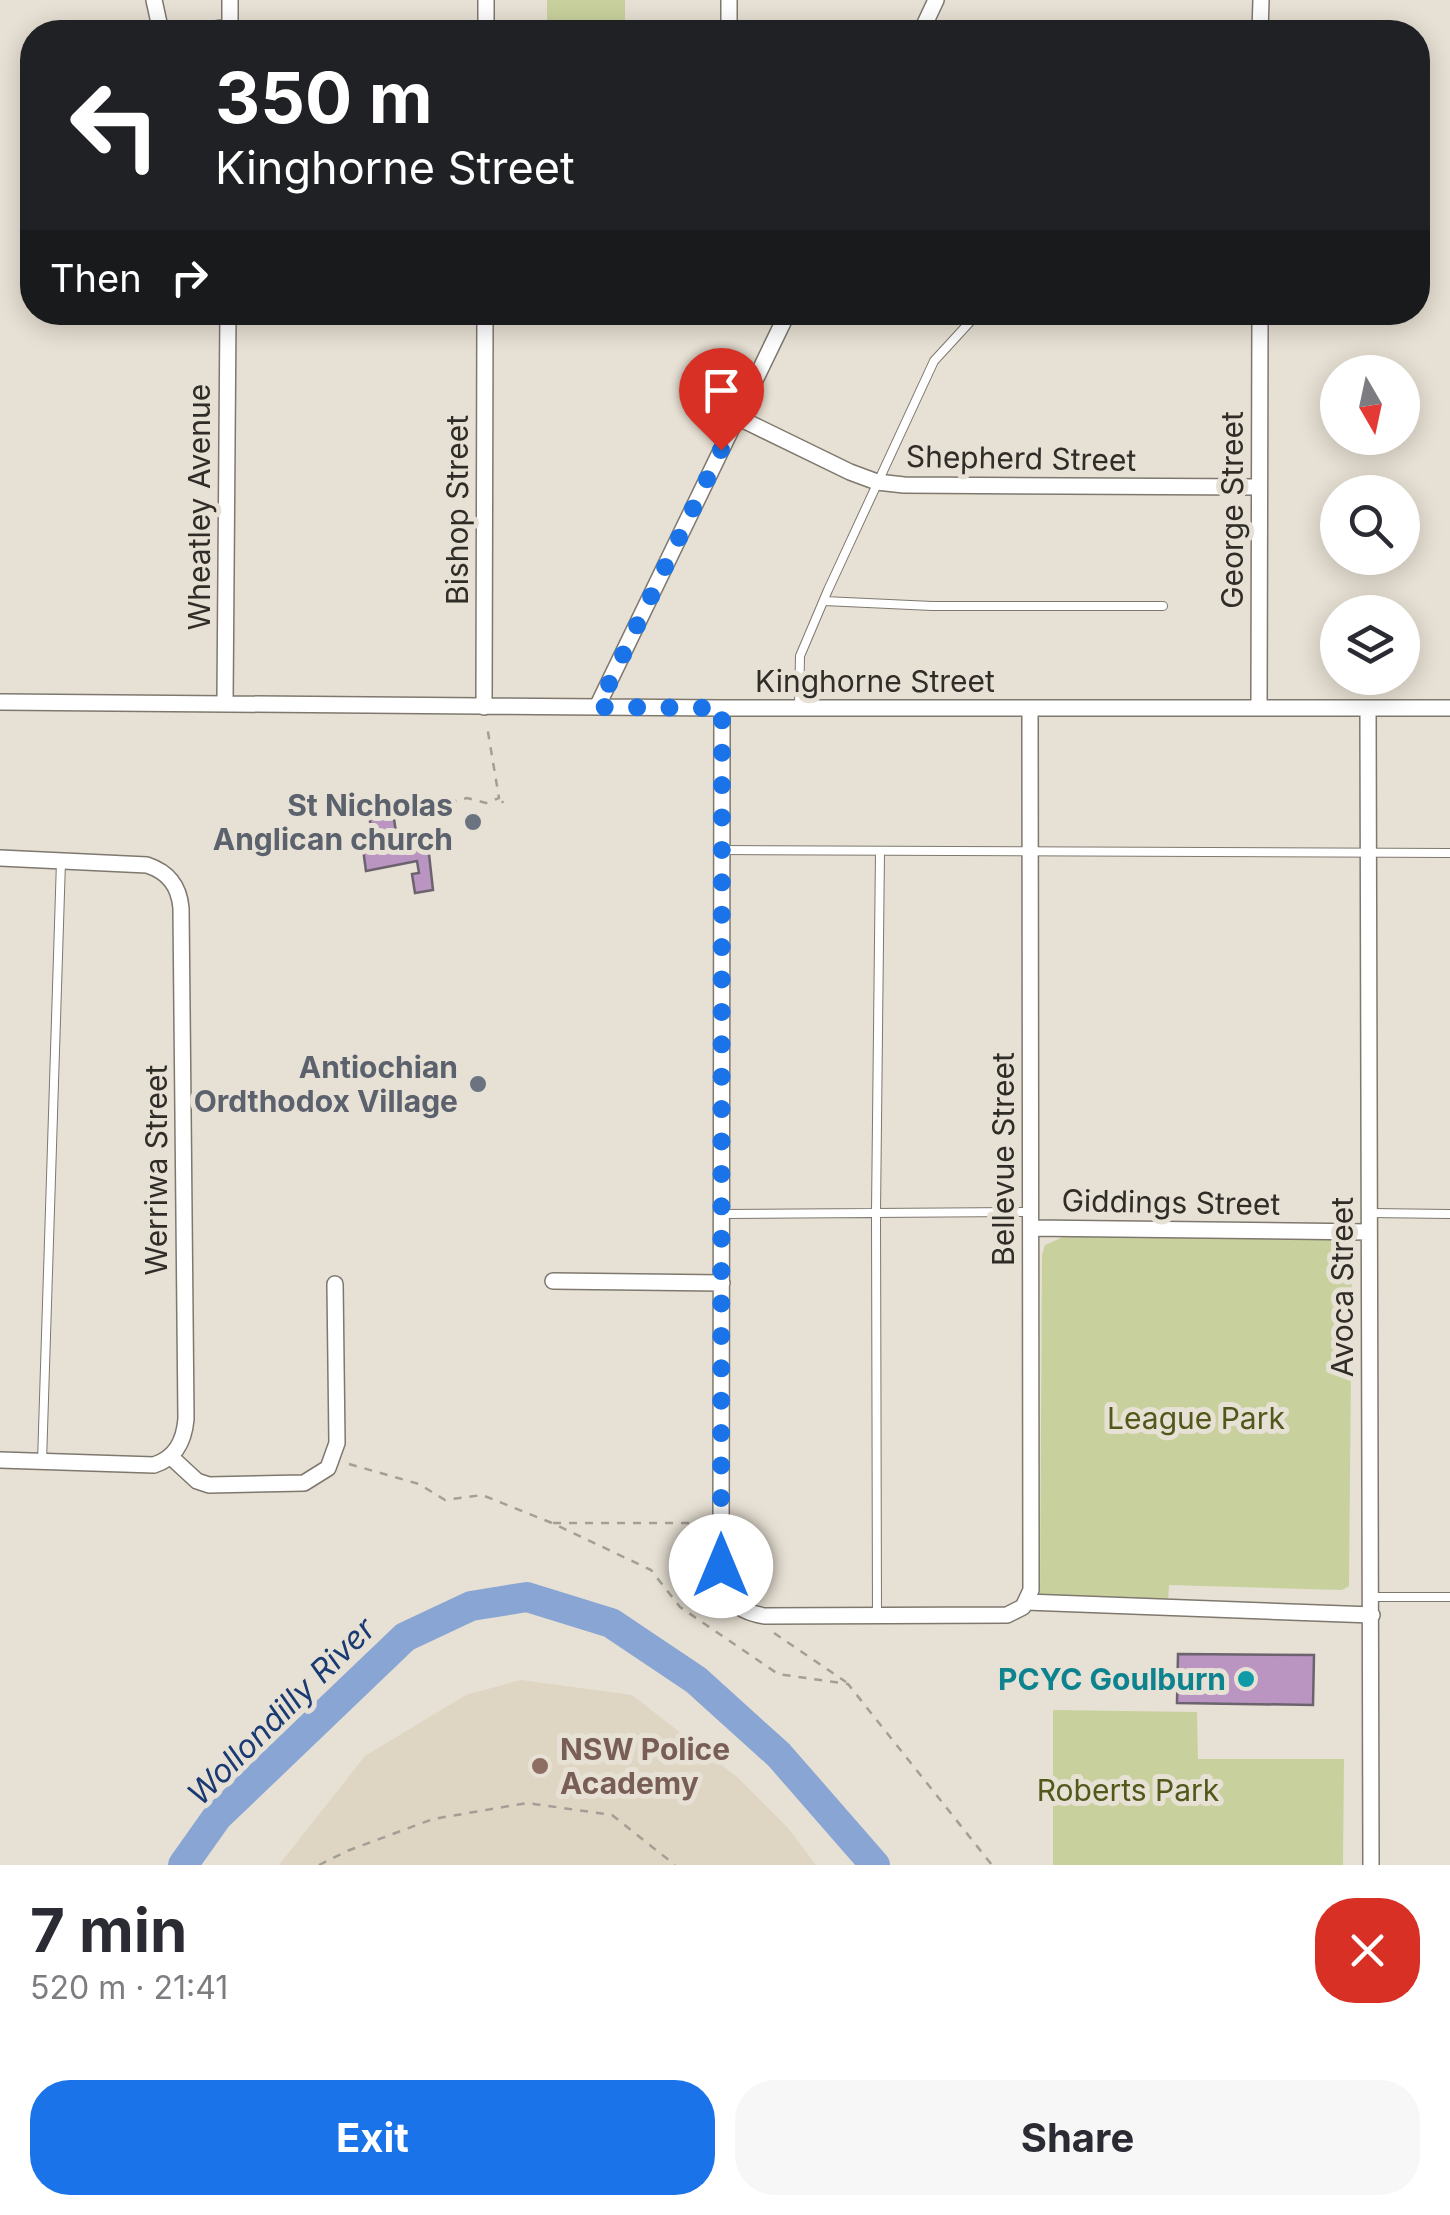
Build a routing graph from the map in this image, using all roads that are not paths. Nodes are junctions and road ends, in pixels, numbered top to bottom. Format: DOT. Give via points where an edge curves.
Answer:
graph roads {
  1 [pos="228,325"];
  2 [pos="485,325"];
  3 [pos="782,325"];
  4 [pos="967,325"];
  5 [pos="1260,325"];
  6 [pos="736,417"];
  7 [pos="877,482"];
  8 [pos="1259,487"];
  9 [pos="824,601"];
  10 [pos="1163,606"];
  11 [pos="0,702"];
  12 [pos="225,702"];
  13 [pos="484,707"];
  14 [pos="598,707"];
  15 [pos="722,708"];
  16 [pos="799,708"];
  17 [pos="1259,708"];
  18 [pos="1368,708"];
  19 [pos="1450,708"];
  20 [pos="1030,709"];
  21 [pos="721,850"];
  22 [pos="880,851"];
  23 [pos="1029,852"];
  24 [pos="1368,852"];
  25 [pos="1450,853"];
  26 [pos="0,858"];
  27 [pos="61,860"];
  28 [pos="876,1212"];
  29 [pos="1370,1213"];
  30 [pos="722,1214"];
  31 [pos="1450,1214"];
  32 [pos="1031,1220"];
  33 [pos="1369,1232"];
  34 [pos="553,1281"];
  35 [pos="335,1284"];
  36 [pos="722,1284"];
  37 [pos="171,1456"];
  38 [pos="0,1460"];
  39 [pos="42,1462"];
  40 [pos="1372,1597"];
  41 [pos="1450,1597"];
  42 [pos="1024,1604"];
  43 [pos="1372,1615"];
  44 [pos="878,1616"];
  45 [pos="1371,1865"];
  1 -- 12 [label="street, Wheatley Avenue"];
  2 -- 13 [label="street, Bishop Street"];
  3 -- 6 [label="street"];
  4 -- 7 [label="lane" via="934,360"];
  5 -- 8 [label="street, George Street"];
  6 -- 7 [label="street, Shepherd Street"];
  6 -- 14 [label="street"];
  7 -- 8 [label="street, Shepherd Street"];
  7 -- 9 [label="lane"];
  8 -- 17 [label="street, George Street"];
  9 -- 10 [label="lane"];
  9 -- 16 [label="lane" via="800,656"];
  11 -- 12 [label="street, Kinghorne Street"];
  12 -- 13 [label="street, Kinghorne Street"];
  13 -- 14 [label="street, Kinghorne Street"];
  14 -- 15 [label="street, Kinghorne Street"];
  15 -- 16 [label="street, Kinghorne Street"];
  15 -- 21 [label="street"];
  16 -- 20 [label="street, Kinghorne Street"];
  17 -- 18 [label="street, Kinghorne Street"];
  17 -- 20 [label="street, Kinghorne Street"];
  18 -- 19 [label="street, Kinghorne Street"];
  18 -- 24 [label="street, Avoca Street"];
  20 -- 23 [label="street, Bellevue Street"];
  21 -- 22 [label="lane"];
  21 -- 30 [label="street"];
  22 -- 23 [label="lane"];
  22 -- 28 [label="lane"];
  23 -- 24 [label="lane"];
  23 -- 32 [label="street, Bellevue Street"];
  24 -- 25 [label="lane"];
  24 -- 29 [label="street, Avoca Street"];
  26 -- 27 [label="street"];
  27 -- 37 [label="street, Werriwa Street" via="148,865 167,874 181,908 186,1419"];
  27 -- 39 [label="lane"];
  28 -- 30 [label="lane"];
  28 -- 32 [label="lane"];
  28 -- 44 [label="lane"];
  29 -- 31 [label="lane"];
  29 -- 33 [label="street, Avoca Street"];
  30 -- 36 [label="street"];
  32 -- 33 [label="street, Giddings Street"];
  32 -- 42 [label="street, Bellevue Street" via="1032,1571"];
  33 -- 40 [label="street, Avoca Street"];
  34 -- 36 [label="street"];
  35 -- 37 [label="street" via="336,1443 321,1475 304,1483 209,1485"];
  36 -- 44 [label="street" via="722,1586 729,1602 764,1616"];
  37 -- 39 [label="street" via="143,1465"];
  38 -- 39 [label="street"];
  40 -- 41 [label="lane"];
  40 -- 43 [label="street, Avoca Street"];
  42 -- 43 [label="street"];
  42 -- 44 [label="street" via="1008,1615"];
  43 -- 45 [label="street, Avoca Street"];
}
